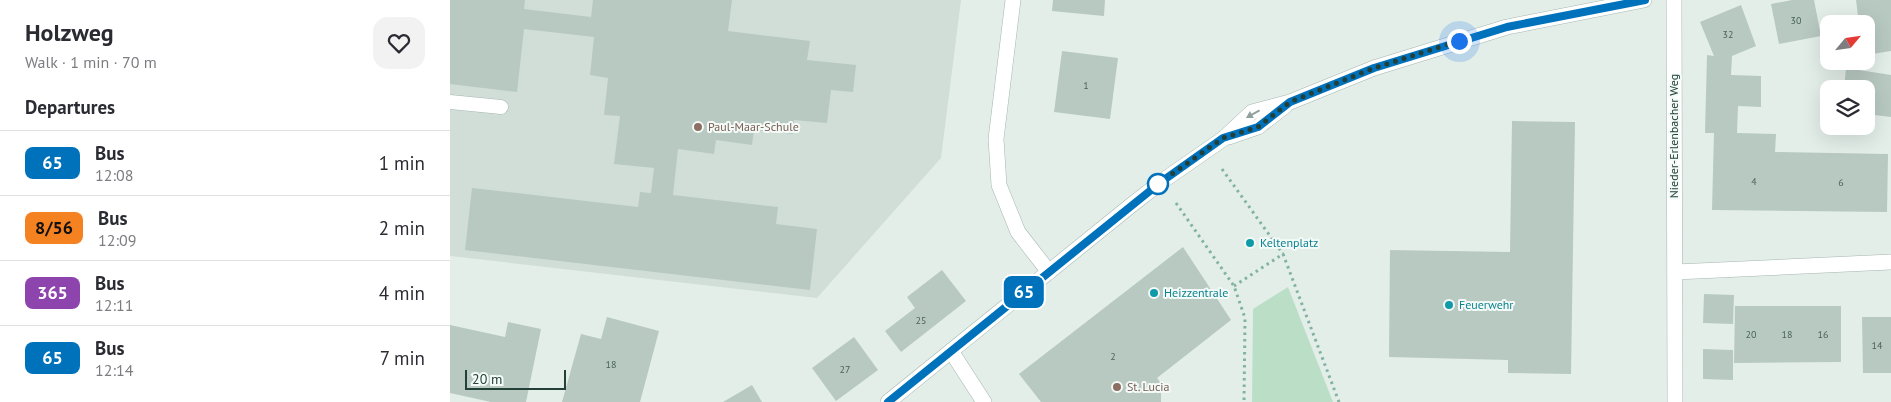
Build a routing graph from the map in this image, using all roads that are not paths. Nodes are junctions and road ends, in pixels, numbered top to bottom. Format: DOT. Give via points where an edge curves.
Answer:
graph roads {
  1 [pos="1013,0"];
  2 [pos="1644,0"];
  3 [pos="1674,0"];
  4 [pos="450,102"];
  5 [pos="501,107"];
  6 [pos="1891,262"];
  7 [pos="1050,272"];
  8 [pos="1675,272"];
  9 [pos="951,351"];
  10 [pos="888,402"];
  11 [pos="984,402"];
  12 [pos="1675,402"];
  1 -- 7 [label="street" via="996,139 999,185 1018,232"];
  2 -- 7 [label="street" via="1507,27 1374,68 1290,102 1252,112"];
  3 -- 8 [label="street, Nieder-Erlenbacher Weg"];
  4 -- 5 [label="lane"];
  6 -- 8 [label="street"];
  7 -- 9 [label="street"];
  8 -- 12 [label="street, Nieder-Erlenbacher Weg"];
  9 -- 10 [label="street"];
  9 -- 11 [label="street"];
}
